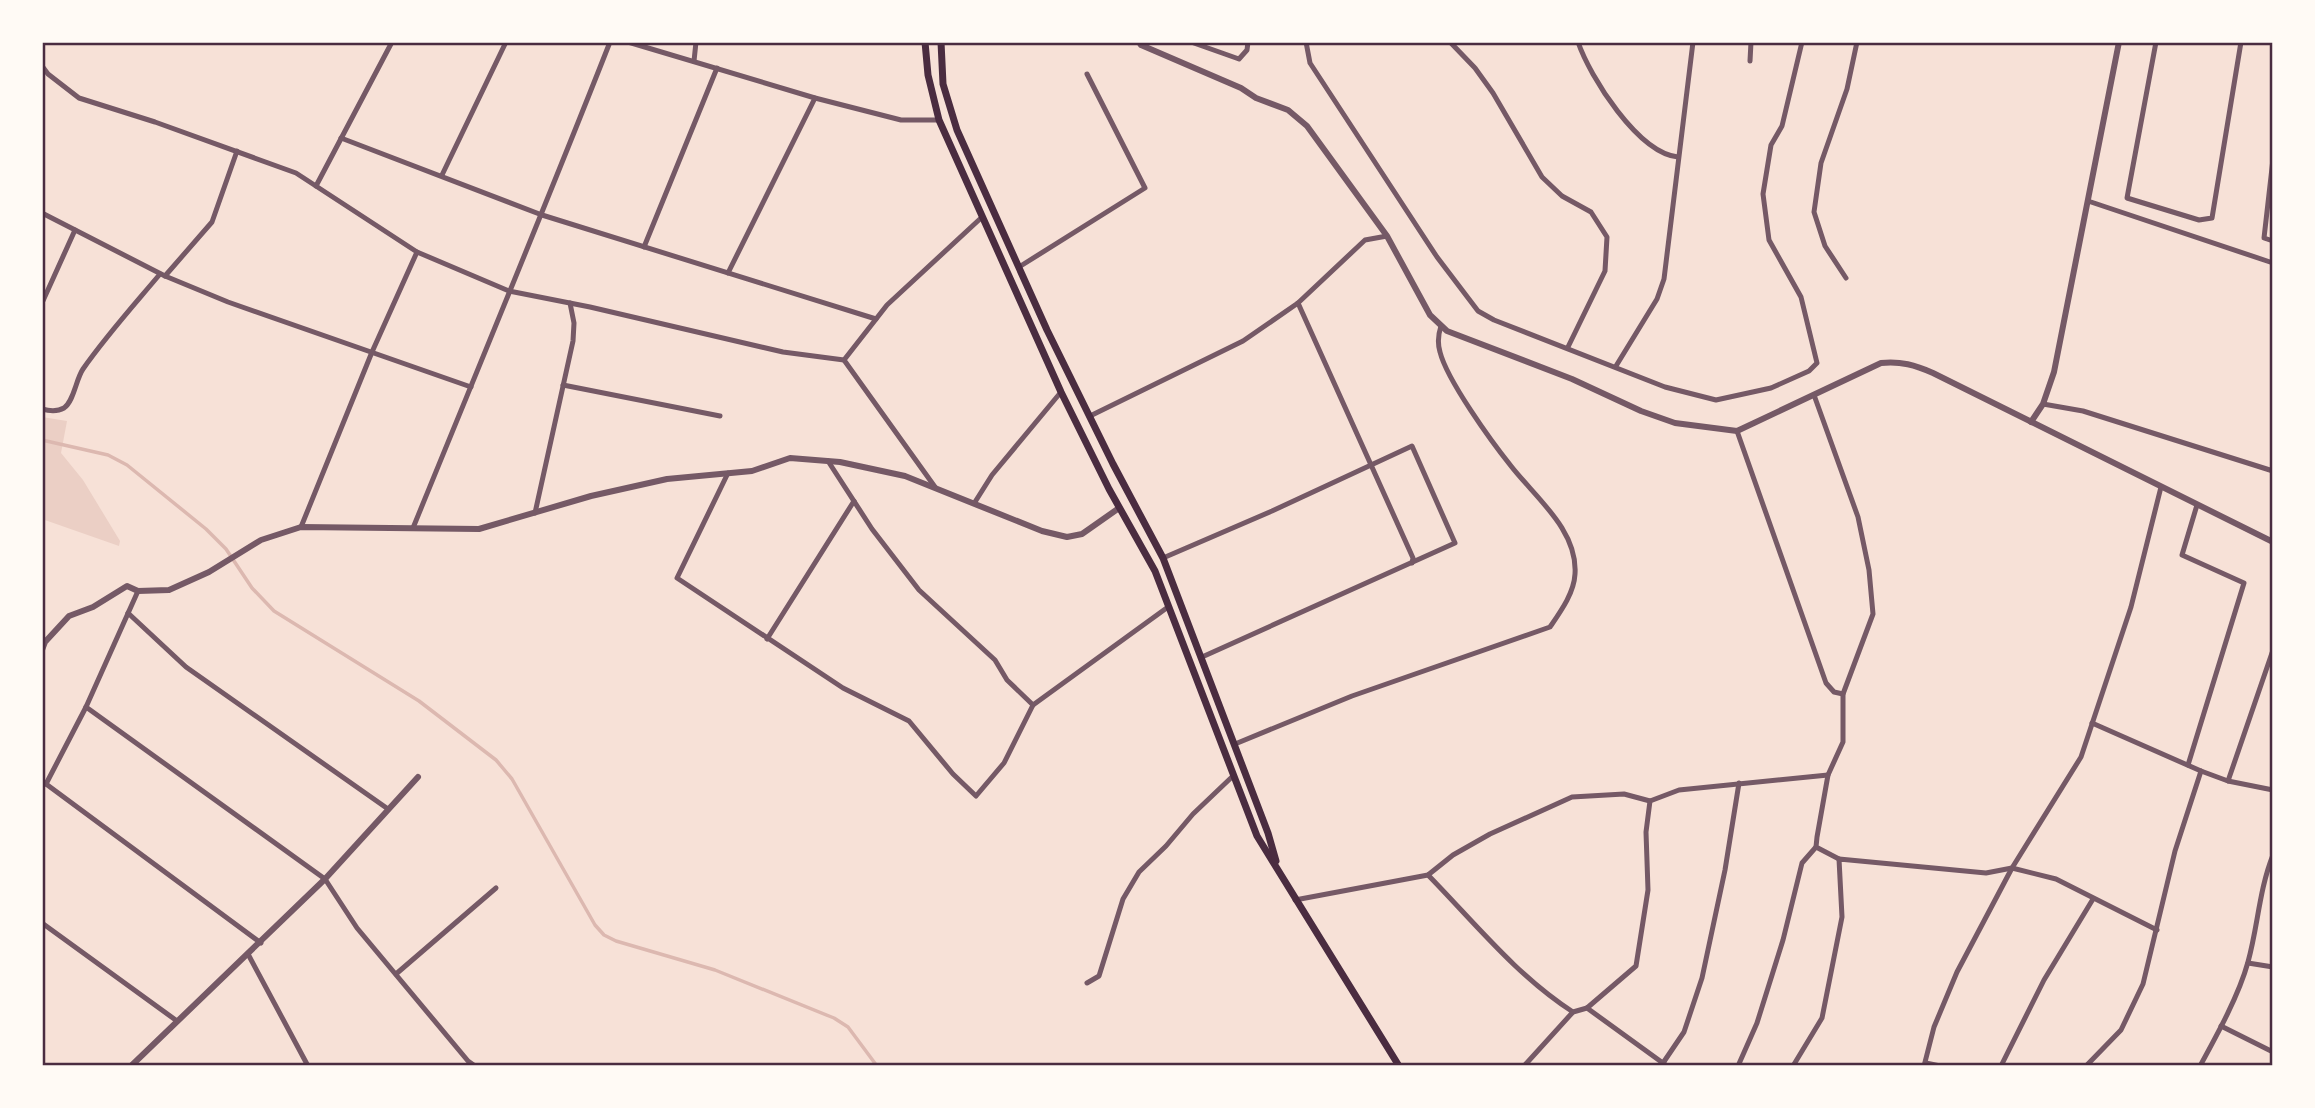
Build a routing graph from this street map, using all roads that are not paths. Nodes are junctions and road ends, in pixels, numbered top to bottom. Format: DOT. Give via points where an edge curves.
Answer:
graph roads {
  1 [pos="392,42"];
  2 [pos="506,42"];
  3 [pos="610,42"];
  4 [pos="628,42"];
  5 [pos="696,42"];
  6 [pos="925,42"];
  7 [pos="941,42"];
  8 [pos="1139,42"];
  9 [pos="1248,42"];
  10 [pos="1306,42"];
  11 [pos="1450,42"];
  12 [pos="1578,42"];
  13 [pos="1693,42"];
  14 [pos="1751,42"];
  15 [pos="1802,42"];
  16 [pos="1857,42"];
  17 [pos="2119,42"];
  18 [pos="2157,42"];
  19 [pos="2241,42"];
  20 [pos="1193,43"];
  21 [pos="694,61"];
  22 [pos="1750,61"];
  23 [pos="42,66"];
  24 [pos="716,68"];
  25 [pos="1087,74"];
  26 [pos="815,99"];
  27 [pos="939,120"];
  28 [pos="341,138"];
  29 [pos="237,150"];
  30 [pos="1678,157"];
  31 [pos="2273,159"];
  32 [pos="442,175"];
  33 [pos="316,186"];
  34 [pos="2088,201"];
  35 [pos="42,213"];
  36 [pos="542,215"];
  37 [pos="981,218"];
  38 [pos="75,230"];
  39 [pos="1387,236"];
  40 [pos="2273,241"];
  41 [pos="644,247"];
  42 [pos="417,252"];
  43 [pos="2273,262"];
  44 [pos="1019,267"];
  45 [pos="728,273"];
  46 [pos="162,275"];
  47 [pos="1846,278"];
  48 [pos="509,291"];
  49 [pos="42,303"];
  50 [pos="570,303"];
  51 [pos="1298,303"];
  52 [pos="876,319"];
  53 [pos="1441,326"];
  54 [pos="1568,347"];
  55 [pos="372,352"];
  56 [pos="844,360"];
  57 [pos="1616,366"];
  58 [pos="563,385"];
  59 [pos="471,387"];
  60 [pos="1061,392"];
  61 [pos="1814,395"];
  62 [pos="2043,404"];
  63 [pos="42,410"];
  64 [pos="720,416"];
  65 [pos="1090,416"];
  66 [pos="2031,422"];
  67 [pos="1737,431"];
  68 [pos="828,461"];
  69 [pos="1371,465"];
  70 [pos="2273,471"];
  71 [pos="728,473"];
  72 [pos="935,487"];
  73 [pos="2161,487"];
  74 [pos="1131,499"];
  75 [pos="854,501"];
  76 [pos="975,502"];
  77 [pos="2197,505"];
  78 [pos="1119,508"];
  79 [pos="535,513"];
  80 [pos="301,527"];
  81 [pos="413,528"];
  82 [pos="2273,542"];
  83 [pos="1163,558"];
  84 [pos="1412,563"];
  85 [pos="138,591"];
  86 [pos="1168,607"];
  87 [pos="128,613"];
  88 [pos="767,639"];
  89 [pos="42,650"];
  90 [pos="2273,650"];
  91 [pos="1202,657"];
  92 [pos="1843,694"];
  93 [pos="1033,705"];
  94 [pos="86,707"];
  95 [pos="2092,723"];
  96 [pos="1235,744"];
  97 [pos="2188,765"];
  98 [pos="2201,771"];
  99 [pos="1234,775"];
  100 [pos="1828,775"];
  101 [pos="418,778"];
  102 [pos="2228,781"];
  103 [pos="44,783"];
  104 [pos="1739,783"];
  105 [pos="2273,790"];
  106 [pos="1650,802"];
  107 [pos="388,809"];
  108 [pos="1816,847"];
  109 [pos="2273,856"];
  110 [pos="1839,859"];
  111 [pos="2012,868"];
  112 [pos="1278,869"];
  113 [pos="1427,875"];
  114 [pos="324,880"];
  115 [pos="496,888"];
  116 [pos="2093,899"];
  117 [pos="1295,900"];
  118 [pos="42,923"];
  119 [pos="2157,930"];
  120 [pos="261,943"];
  121 [pos="248,954"];
  122 [pos="2248,963"];
  123 [pos="2273,967"];
  124 [pos="396,974"];
  125 [pos="1087,983"];
  126 [pos="1587,1008"];
  127 [pos="1573,1013"];
  128 [pos="177,1021"];
  129 [pos="2221,1027"];
  130 [pos="2273,1052"];
  131 [pos="1665,1065"];
  132 [pos="1925,1065"];
  133 [pos="131,1066"];
  134 [pos="308,1066"];
  135 [pos="475,1066"];
  136 [pos="1399,1066"];
  137 [pos="1524,1066"];
  138 [pos="1738,1066"];
  139 [pos="1793,1066"];
  140 [pos="1940,1066"];
  141 [pos="2001,1066"];
  142 [pos="2086,1066"];
  143 [pos="2200,1066"];
  1 -- 28 [label="street"];
  2 -- 32 [label="street"];
  3 -- 36 [label="street"];
  4 -- 21 [label="street"];
  5 -- 21 [label="street"];
  6 -- 27 [label="main road"];
  7 -- 44 [label="main road" via="943,84 950,110"];
  8 -- 39 [label="street" via="1163,57 1288,110 1307,126"];
  9 -- 20 [label="street" via="1239,59"];
  10 -- 54 [label="street" via="1310,63 1333,101 1478,311"];
  11 -- 54 [label="street" via="1493,93 1542,177 1562,196 1591,212 1607,237 1605,271"];
  12 -- 30 [label="street" via="1600,88 1623,118 1659,151"];
  13 -- 30 [label="street"];
  14 -- 22 [label="street"];
  15 -- 57 [label="street" via="1782,126 1771,145 1763,194 1769,240 1801,297 1817,363 1771,388 1716,400 1665,387"];
  16 -- 47 [label="street" via="1847,89 1821,163 1814,212 1825,246"];
  17 -- 34 [label="street"];
  18 -- 19 [label="street" via="2127,198 2199,220 2212,218"];
  21 -- 24 [label="street"];
  23 -- 29 [label="street" via="79,98"];
  24 -- 26 [label="street"];
  24 -- 41 [label="street"];
  25 -- 44 [label="street" via="1145,188"];
  26 -- 27 [label="street" via="901,120"];
  26 -- 45 [label="street"];
  27 -- 37 [label="main road"];
  28 -- 32 [label="street"];
  28 -- 33 [label="street"];
  29 -- 33 [label="street" via="296,173"];
  29 -- 46 [label="street" via="212,222"];
  30 -- 57 [label="street" via="1664,279 1657,299"];
  31 -- 40 [label="street" via="2264,238"];
  32 -- 36 [label="street"];
  33 -- 42 [label="street"];
  34 -- 43 [label="street"];
  34 -- 62 [label="street" via="2054,372"];
  35 -- 38 [label="street"];
  36 -- 41 [label="street"];
  36 -- 48 [label="street"];
  37 -- 52 [label="street"];
  37 -- 60 [label="main road"];
  38 -- 46 [label="street"];
  38 -- 49 [label="street"];
  39 -- 51 [label="street" via="1365,240"];
  39 -- 53 [label="street" via="1430,315"];
  41 -- 45 [label="street"];
  42 -- 48 [label="street"];
  42 -- 55 [label="street"];
  44 -- 65 [label="main road"];
  45 -- 52 [label="street"];
  46 -- 55 [label="street"];
  46 -- 63 [label="street" via="92,357 64,408"];
  48 -- 50 [label="street"];
  48 -- 59 [label="street"];
  50 -- 56 [label="street" via="783,352"];
  50 -- 58 [label="street" via="573,341"];
  51 -- 65 [label="street" via="1242,341"];
  51 -- 69 [label="street"];
  52 -- 56 [label="street"];
  53 -- 67 [label="street" via="1641,411 1675,423"];
  53 -- 96 [label="street" via="1437,337 1440,354 1459,391 1573,548 1576,575 1566,602 1550,627 1352,696"];
  54 -- 57 [label="street"];
  55 -- 59 [label="street"];
  55 -- 80 [label="street"];
  56 -- 72 [label="street"];
  58 -- 64 [label="street"];
  58 -- 79 [label="street"];
  59 -- 81 [label="street"];
  60 -- 76 [label="street"];
  60 -- 78 [label="main road"];
  61 -- 66 [label="street" via="1881,363 1895,361 1933,373"];
  61 -- 67 [label="street"];
  61 -- 92 [label="street" via="1858,517 1869,570 1873,614"];
  62 -- 66 [label="street"];
  62 -- 70 [label="street" via="2083,411"];
  65 -- 74 [label="main road"];
  66 -- 73 [label="street"];
  67 -- 92 [label="street" via="1826,683"];
  68 -- 71 [label="street" via="790,458 752,471"];
  68 -- 72 [label="street" via="905,476"];
  68 -- 75 [label="street"];
  69 -- 83 [label="street"];
  69 -- 84 [label="street"];
  69 -- 84 [label="street" via="1412,446 1455,543"];
  71 -- 79 [label="street" via="667,479"];
  71 -- 88 [label="street" via="677,578"];
  72 -- 76 [label="street"];
  73 -- 77 [label="street"];
  73 -- 95 [label="street" via="2131,607"];
  74 -- 78 [label="main road"];
  74 -- 83 [label="main road"];
  75 -- 88 [label="street"];
  75 -- 93 [label="street" via="919,590 995,660 1007,681"];
  76 -- 78 [label="street" via="1067,537 1082,534"];
  77 -- 82 [label="street"];
  77 -- 97 [label="street" via="2182,555 2244,583"];
  78 -- 86 [label="main road" via="1149,558"];
  79 -- 81 [label="street" via="480,529"];
  80 -- 81 [label="street"];
  80 -- 85 [label="street" via="250,546 169,590"];
  83 -- 91 [label="main road"];
  84 -- 91 [label="street"];
  85 -- 87 [label="street"];
  85 -- 89 [label="street" via="127,586 69,616"];
  86 -- 93 [label="street"];
  86 -- 99 [label="main road"];
  87 -- 94 [label="street"];
  87 -- 107 [label="street" via="186,667"];
  88 -- 93 [label="street" via="843,688 909,721 976,796 1004,763"];
  90 -- 102 [label="street"];
  91 -- 96 [label="main road"];
  92 -- 100 [label="street" via="1843,742"];
  94 -- 103 [label="street"];
  94 -- 114 [label="street"];
  95 -- 97 [label="street"];
  95 -- 111 [label="street" via="2081,757"];
  96 -- 112 [label="main road"];
  97 -- 98 [label="street"];
  98 -- 102 [label="street"];
  98 -- 119 [label="street" via="2175,850"];
  99 -- 112 [label="main road" via="1257,836"];
  99 -- 125 [label="street" via="1139,872 1123,899 1099,976"];
  100 -- 104 [label="street"];
  100 -- 108 [label="street"];
  101 -- 107 [label="street"];
  102 -- 105 [label="street"];
  103 -- 120 [label="street"];
  104 -- 106 [label="street" via="1679,790"];
  104 -- 131 [label="street" via="1702,978 1684,1032"];
  106 -- 113 [label="street" via="1624,794 1572,797 1490,834"];
  106 -- 126 [label="street" via="1648,890 1636,966"];
  107 -- 114 [label="street"];
  108 -- 110 [label="street"];
  108 -- 138 [label="street" via="1802,863 1757,1023"];
  109 -- 122 [label="street"];
  110 -- 111 [label="street" via="1986,873"];
  110 -- 139 [label="street" via="1842,917 1822,1018"];
  111 -- 116 [label="street" via="2056,879"];
  111 -- 132 [label="street" via="1957,972 1934,1027"];
  112 -- 117 [label="main road"];
  113 -- 117 [label="street"];
  113 -- 127 [label="street" via="1487,939"];
  114 -- 120 [label="street"];
  114 -- 124 [label="street"];
  115 -- 124 [label="street"];
  116 -- 119 [label="street"];
  116 -- 141 [label="street" via="2044,980"];
  117 -- 136 [label="main road"];
  118 -- 128 [label="street"];
  119 -- 142 [label="street" via="2143,984 2121,1030"];
  120 -- 121 [label="street"];
  121 -- 128 [label="street"];
  121 -- 134 [label="street"];
  122 -- 123 [label="street"];
  122 -- 129 [label="street"];
  124 -- 135 [label="street"];
  126 -- 127 [label="street"];
  126 -- 131 [label="street"];
  127 -- 137 [label="street"];
  128 -- 133 [label="street"];
  129 -- 130 [label="street"];
  129 -- 143 [label="street"];
  132 -- 140 [label="street"];
}
